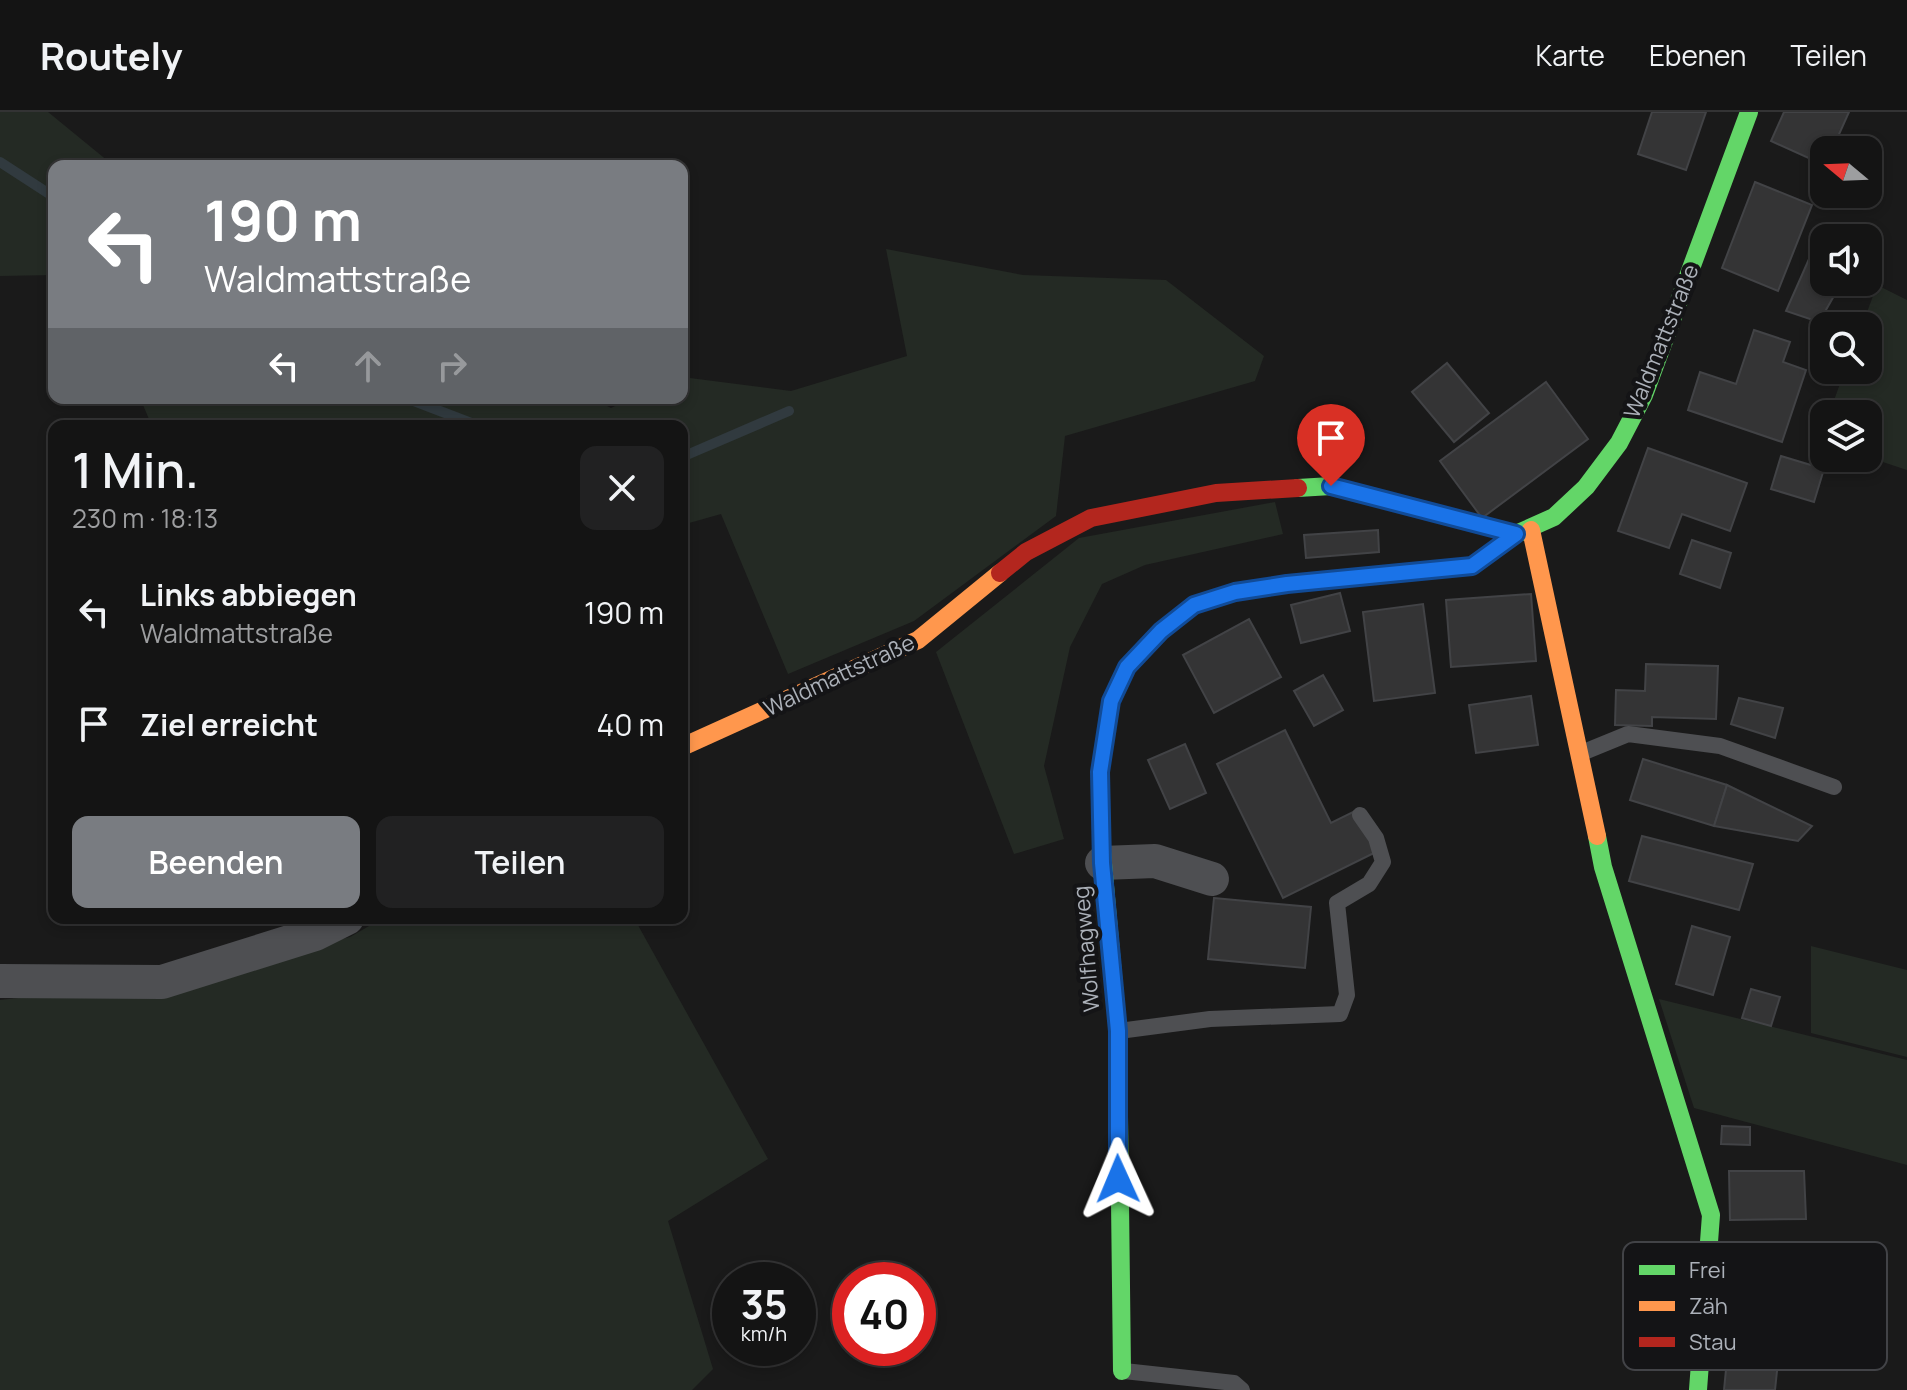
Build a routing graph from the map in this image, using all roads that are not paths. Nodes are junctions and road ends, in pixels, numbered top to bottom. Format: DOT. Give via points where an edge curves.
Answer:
graph roads {
  1 [pos="1749,112"];
  2 [pos="1524,532"];
  3 [pos="688,744"];
  4 [pos="1582,753"];
  5 [pos="1834,787"];
  6 [pos="1360,815"];
  7 [pos="1102,863"];
  8 [pos="1212,879"];
  9 [pos="335,924"];
  10 [pos="0,981"];
  11 [pos="1118,1031"];
  12 [pos="1709,1242"];
  13 [pos="1699,1370"];
  14 [pos="1122,1371"];
  15 [pos="1242,1390"];
  16 [pos="1698,1390"];
  1 -- 2 [label="street, Waldmattstraße" via="1644,395 1619,443 1586,487 1554,517"];
  2 -- 3 [label="street, Waldmattstraße" via="1331,486 1216,493 1091,518 1026,552 918,640"];
  2 -- 4 [label="street"];
  2 -- 7 [label="street, Wolfhagweg" via="1472,566 1343,576 1235,592 1194,605 1172,622 1127,667 1111,701 1100,772"];
  4 -- 5 [label="lane" via="1628,734 1720,746"];
  4 -- 12 [label="street" via="1603,867 1711,1215"];
  6 -- 11 [label="lane" via="1376,838 1383,862 1369,884 1337,903 1347,995 1340,1014 1210,1019"];
  7 -- 8 [label="street" via="1155,861"];
  7 -- 11 [label="street, Wolfhagweg"];
  9 -- 10 [label="street" via="162,982"];
  11 -- 14 [label="street, Wolfhagweg"];
  13 -- 16 [label="street"];
  14 -- 15 [label="lane" via="1234,1383"];
}
